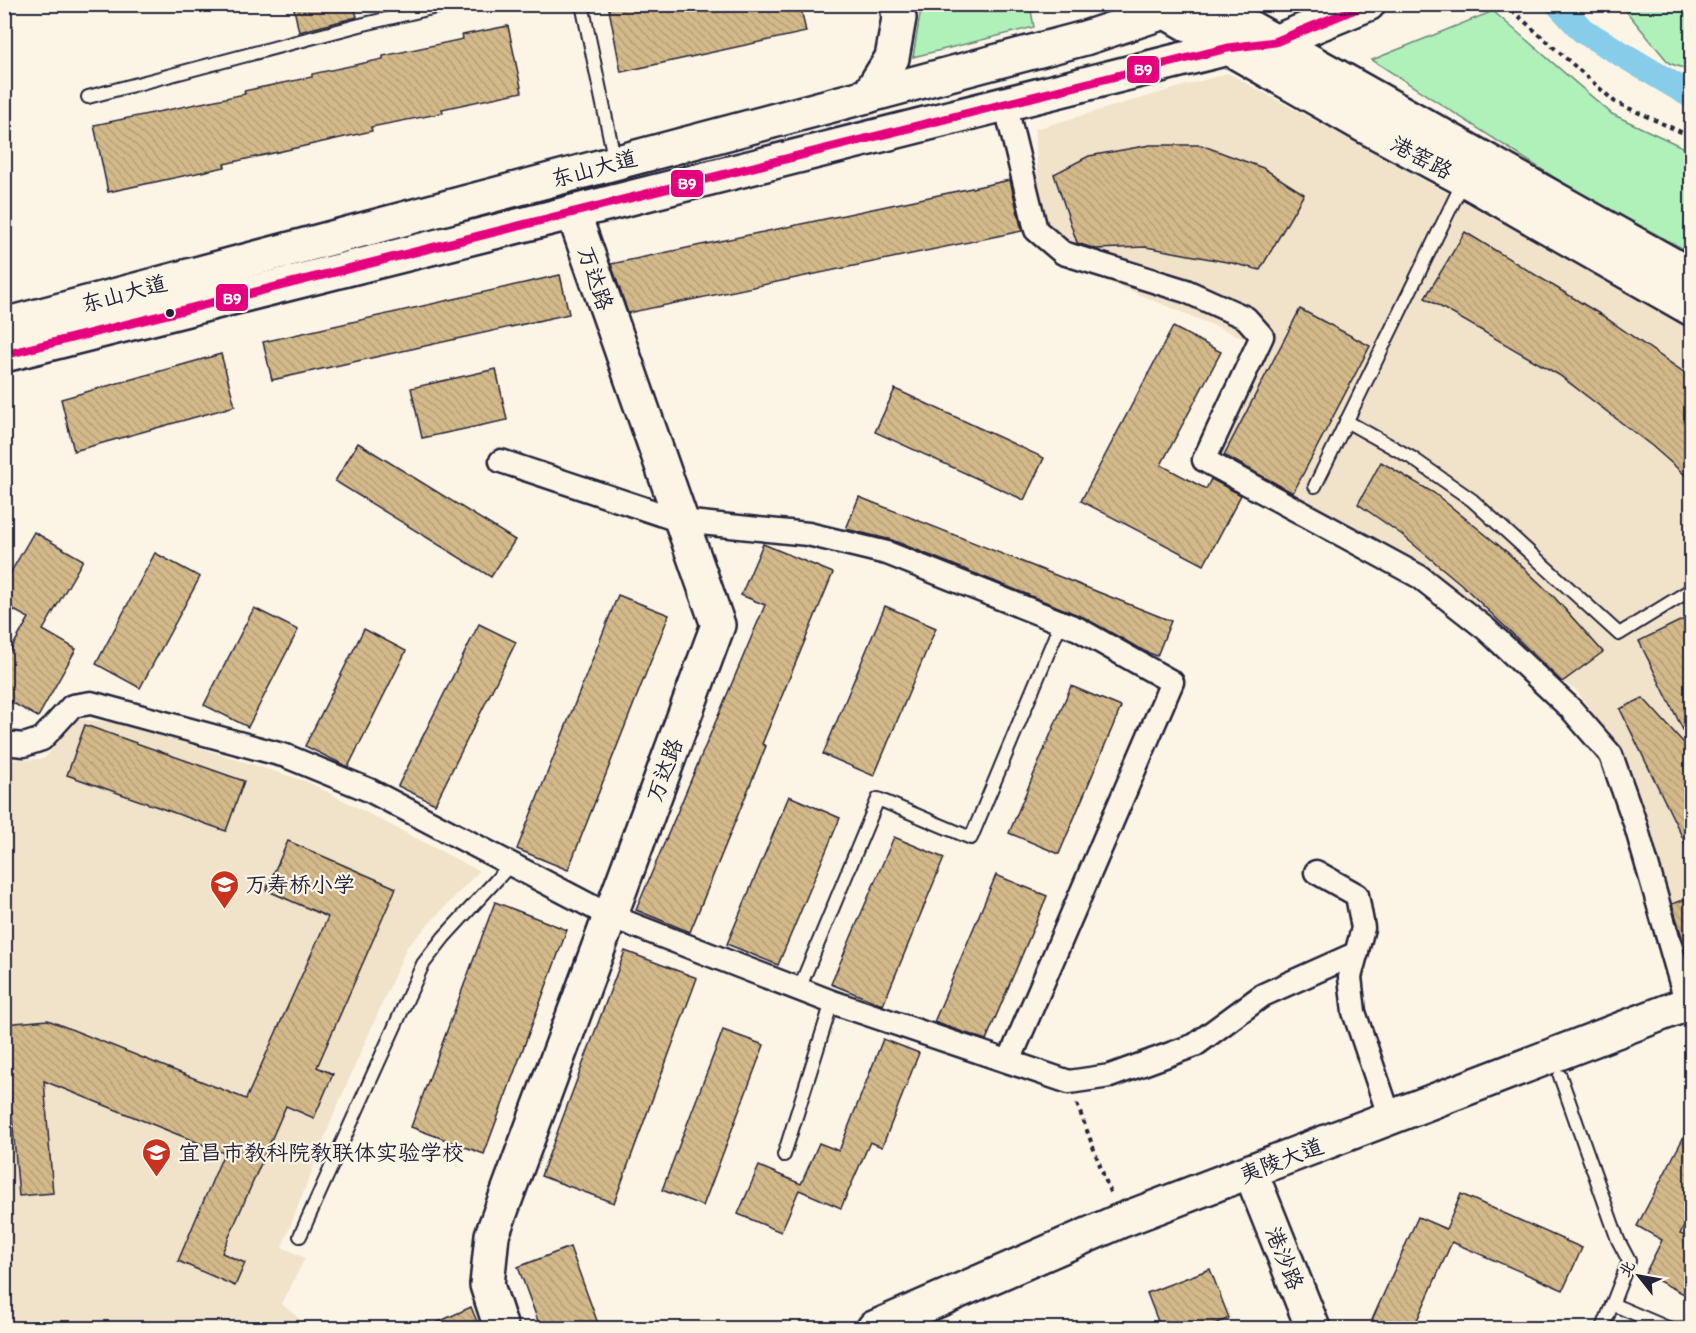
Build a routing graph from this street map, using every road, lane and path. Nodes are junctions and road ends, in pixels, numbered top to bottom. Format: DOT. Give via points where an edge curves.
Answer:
graph roads {
  1 [pos="449,4"];
  2 [pos="582,4"];
  3 [pos="897,4"];
  4 [pos="1208,4"];
  5 [pos="1368,4"];
  6 [pos="1505,4"];
  7 [pos="1166,7"];
  8 [pos="1275,42"];
  9 [pos="1228,48"];
  10 [pos="868,96"];
  11 [pos="88,97"];
  12 [pos="1005,103"];
  13 [pos="1692,137"];
  14 [pos="615,163"];
  15 [pos="1464,179"];
  16 [pos="573,212"];
  17 [pos="1692,276"];
  18 [pos="1692,309"];
  19 [pos="4,325"];
  20 [pos="4,356"];
  21 [pos="1346,421"];
  22 [pos="501,461"];
  23 [pos="1315,486"];
  24 [pos="681,521"];
  25 [pos="1692,589"];
  26 [pos="1061,622"];
  27 [pos="4,743"];
  28 [pos="511,864"];
  29 [pos="1316,872"];
  30 [pos="610,916"];
  31 [pos="1357,953"];
  32 [pos="799,989"];
  33 [pos="832,1002"];
  34 [pos="1690,1011"];
  35 [pos="1009,1061"];
  36 [pos="1560,1076"];
  37 [pos="1069,1082"];
  38 [pos="1390,1118"];
  39 [pos="784,1155"];
  40 [pos="1257,1188"];
  41 [pos="1120,1221"];
  42 [pos="300,1236"];
  43 [pos="1612,1304"];
  44 [pos="501,1329"];
  45 [pos="874,1329"];
  46 [pos="917,1329"];
  47 [pos="1313,1329"];
  48 [pos="1603,1329"];
  49 [pos="1668,1329"];
  1 -- 11 [label="lane"];
  2 -- 14 [label="lane"];
  3 -- 10 [label="main road" via="899,18 892,57"];
  4 -- 8 [label="main road, 港窑路"];
  5 -- 8 [label="main road, 东山大道"];
  6 -- 13 [label="path" via="1615,102"];
  7 -- 9 [label="main road, 港窑路"];
  7 -- 10 [label="main road, 东山大道" via="1085,38"];
  8 -- 9 [label="main road, 东山大道"];
  8 -- 17 [label="main road, 港窑路"];
  9 -- 12 [label="main road, 东山大道"];
  9 -- 15 [label="main road, 港窑路"];
  10 -- 14 [label="main road, 东山大道"];
  12 -- 16 [label="main road, 东山大道"];
  12 -- 34 [label="street" via="1035,230 1063,254 1186,291 1246,318 1262,336 1204,460 1420,577 1512,653 1571,709 1611,755"];
  14 -- 19 [label="main road, 东山大道"];
  15 -- 18 [label="main road, 港窑路"];
  15 -- 21 [label="lane"];
  16 -- 20 [label="main road, 东山大道"];
  16 -- 24 [label="main road, 万达路"];
  21 -- 23 [label="lane"];
  21 -- 25 [label="lane" via="1412,458 1472,500 1619,634"];
  22 -- 24 [label="street"];
  24 -- 26 [label="street" via="808,534 887,553"];
  24 -- 30 [label="main road, 万达路" via="718,625"];
  26 -- 32 [label="lane" via="971,838 878,799"];
  26 -- 35 [label="street" via="1172,682"];
  27 -- 28 [label="street" via="24,745 42,739 72,706 92,703 286,756 369,789"];
  28 -- 30 [label="street"];
  28 -- 42 [label="lane" via="423,964"];
  29 -- 31 [label="street" via="1357,895 1363,928"];
  30 -- 32 [label="street"];
  30 -- 44 [label="main road, 万达路" via="492,1235 487,1285"];
  31 -- 37 [label="street" via="1263,994 1194,1045 1110,1076"];
  31 -- 38 [label="street" via="1350,977 1354,1012"];
  32 -- 33 [label="street"];
  33 -- 35 [label="street"];
  33 -- 39 [label="lane"];
  34 -- 36 [label="main road, 夷陵大道"];
  34 -- 38 [label="main road, 夷陵大道"];
  35 -- 37 [label="street"];
  36 -- 40 [label="main road, 夷陵大道"];
  36 -- 43 [label="lane" via="1629,1261"];
  37 -- 41 [label="path"];
  38 -- 41 [label="main road, 夷陵大道"];
  40 -- 46 [label="main road, 夷陵大道" via="1166,1221"];
  40 -- 47 [label="main road, 港沙路"];
  41 -- 45 [label="main road, 夷陵大道"];
  43 -- 48 [label="lane"];
  43 -- 49 [label="lane"];
}
